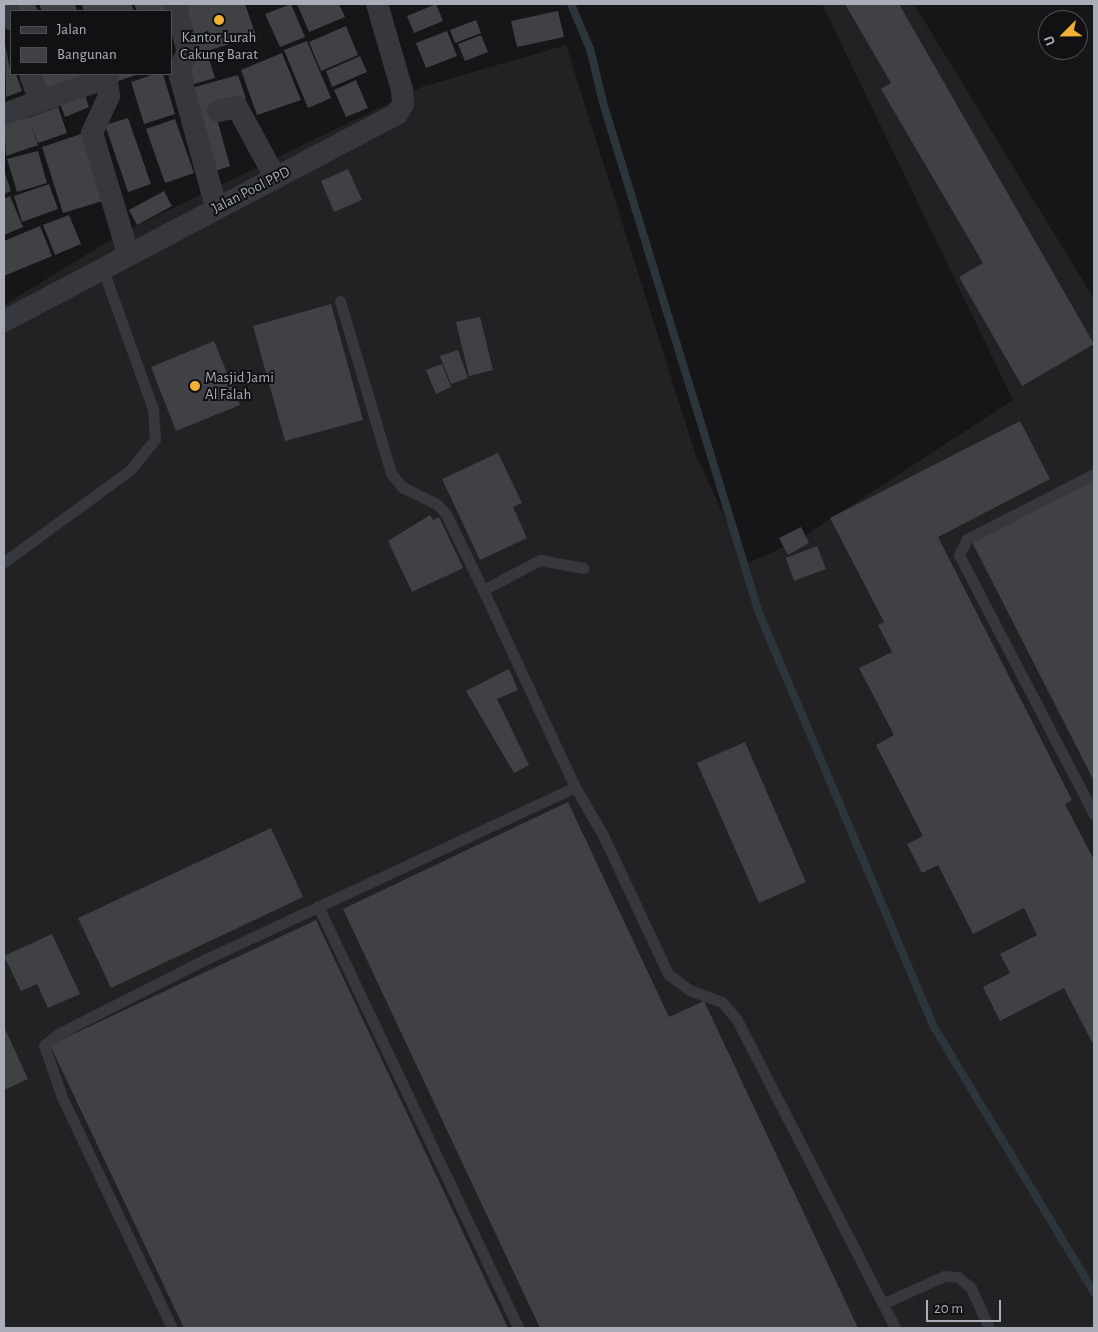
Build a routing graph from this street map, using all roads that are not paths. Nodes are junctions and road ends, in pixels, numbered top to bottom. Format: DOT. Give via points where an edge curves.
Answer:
graph roads {
  1 [pos="6,4"];
  2 [pos="377,4"];
  3 [pos="10,16"];
  4 [pos="176,17"];
  5 [pos="30,75"];
  6 [pos="107,76"];
  7 [pos="40,101"];
  8 [pos="218,111"];
  9 [pos="4,114"];
  10 [pos="275,177"];
  11 [pos="216,207"];
  12 [pos="128,253"];
  13 [pos="102,267"];
  14 [pos="340,301"];
  15 [pos="4,321"];
  16 [pos="1094,474"];
  17 [pos="4,562"];
  18 [pos="583,568"];
  19 [pos="483,590"];
  20 [pos="575,787"];
  21 [pos="1094,814"];
  22 [pos="318,906"];
  23 [pos="884,1302"];
  24 [pos="172,1328"];
  25 [pos="518,1328"];
  26 [pos="895,1328"];
  27 [pos="989,1328"];
  1 -- 3 [label="street"];
  2 -- 10 [label="street, Jalan Pool PPD" via="402,90 400,109"];
  4 -- 11 [label="street" via="188,52 179,69 180,76"];
  5 -- 7 [label="street"];
  6 -- 7 [label="street"];
  6 -- 12 [label="street" via="109,96 92,133"];
  7 -- 9 [label="street"];
  8 -- 10 [label="street" via="237,107"];
  10 -- 11 [label="street, Jalan Pool PPD"];
  11 -- 12 [label="street, Jalan Pool PPD"];
  12 -- 13 [label="street, Jalan Pool PPD"];
  13 -- 15 [label="street, Jalan Pool PPD"];
  13 -- 17 [label="lane" via="154,409 155,439 130,470"];
  14 -- 19 [label="lane" via="391,472 402,487 437,504 446,514"];
  16 -- 21 [label="lane" via="967,539 959,555"];
  18 -- 19 [label="lane" via="540,560"];
  19 -- 20 [label="lane"];
  20 -- 22 [label="lane"];
  20 -- 23 [label="lane" via="603,835 668,974 689,990 722,1002 737,1020"];
  22 -- 24 [label="lane" via="68,1029 44,1045 62,1098"];
  22 -- 25 [label="lane"];
  23 -- 26 [label="lane"];
  23 -- 27 [label="lane" via="944,1276 958,1277 971,1288"];
}
